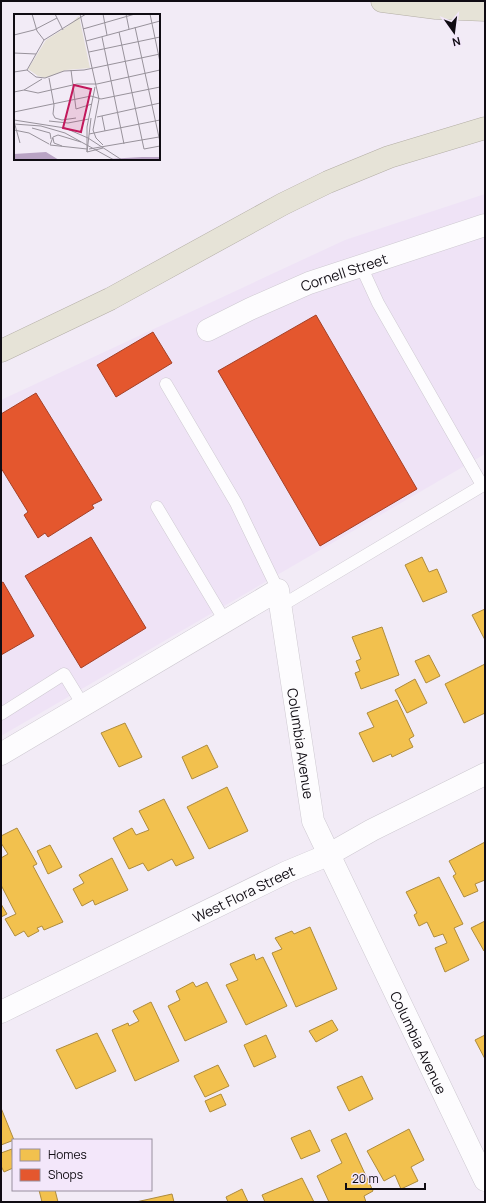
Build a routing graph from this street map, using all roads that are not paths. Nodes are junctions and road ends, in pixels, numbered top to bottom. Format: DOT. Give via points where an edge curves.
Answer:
graph roads {
  1 [pos="382,1"];
  2 [pos="485,10"];
  3 [pos="485,128"];
  4 [pos="485,225"];
  5 [pos="361,266"];
  6 [pos="208,330"];
  7 [pos="1,351"];
  8 [pos="166,384"];
  9 [pos="484,484"];
  10 [pos="157,508"];
  11 [pos="280,598"];
  12 [pos="225,621"];
  13 [pos="83,705"];
  14 [pos="1,714"];
  15 [pos="1,754"];
  16 [pos="485,774"];
  17 [pos="328,855"];
  18 [pos="1,1012"];
  19 [pos="485,1180"];
  1 -- 2 [label="highway" via="436,8"];
  3 -- 7 [label="highway" via="389,157 328,182 110,299"];
  4 -- 5 [label="street, Cornell Street"];
  5 -- 6 [label="street, Cornell Street" via="309,282"];
  5 -- 9 [label="lane" via="378,303"];
  8 -- 11 [label="lane" via="236,504"];
  9 -- 11 [label="lane"];
  10 -- 12 [label="lane"];
  11 -- 12 [label="street"];
  11 -- 17 [label="street, Columbia Avenue" via="313,821"];
  12 -- 13 [label="street"];
  13 -- 14 [label="lane" via="64,674"];
  13 -- 15 [label="street"];
  16 -- 17 [label="street, West Flora Street" via="372,830"];
  17 -- 18 [label="street, West Flora Street" via="287,872"];
  17 -- 19 [label="street, Columbia Avenue"];
}
